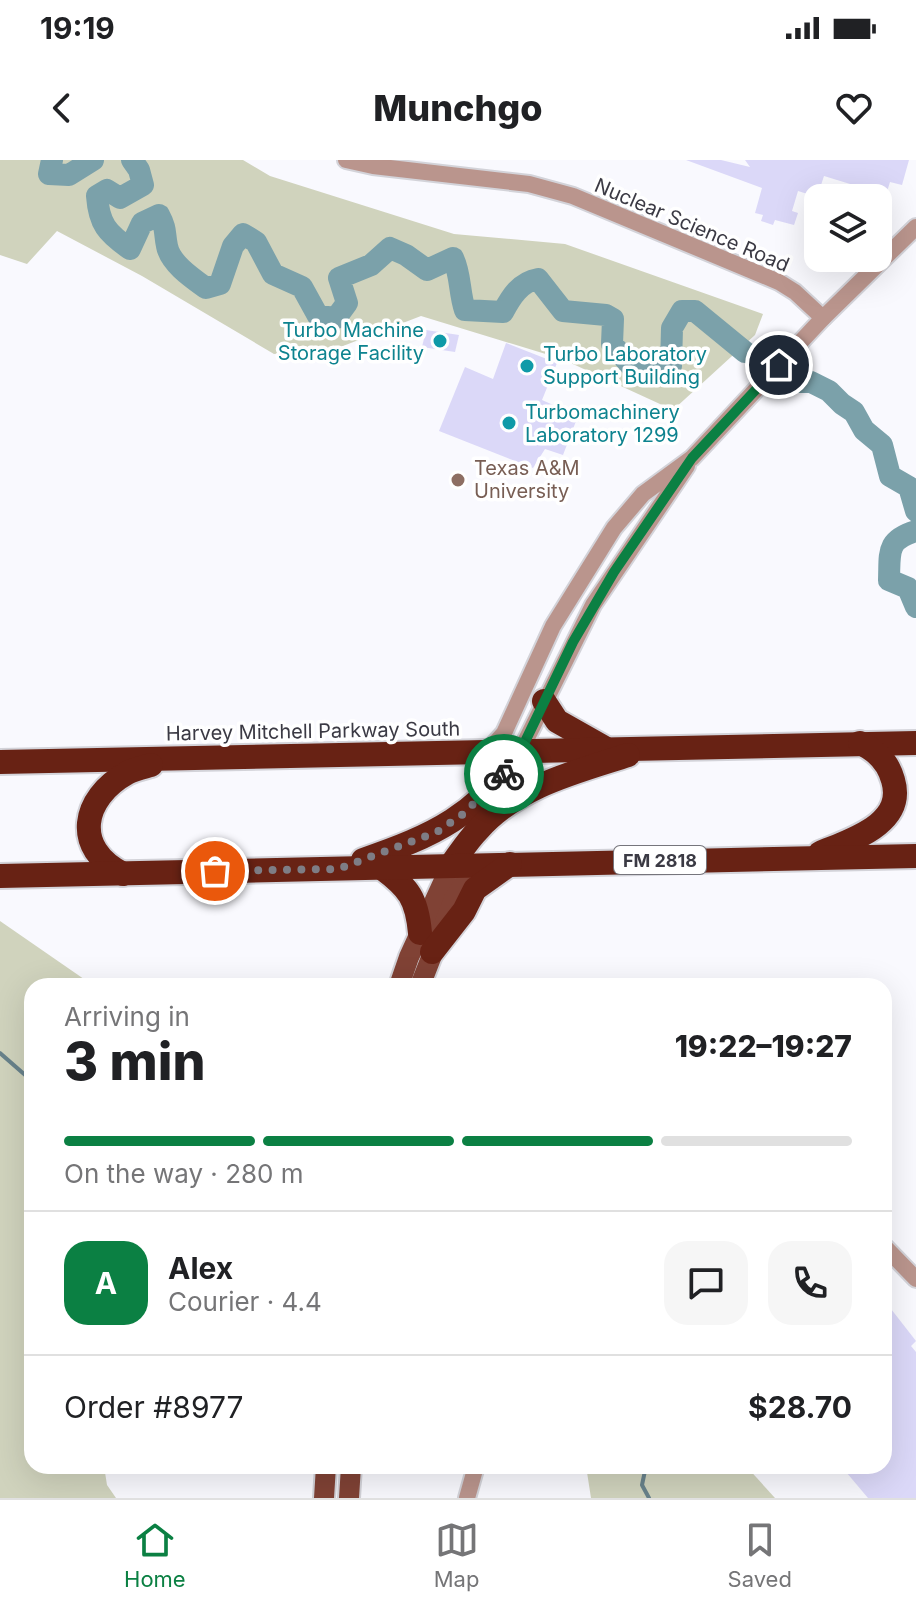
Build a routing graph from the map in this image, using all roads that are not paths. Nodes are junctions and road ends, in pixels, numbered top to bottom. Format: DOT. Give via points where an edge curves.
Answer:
graph roads {
  1 [pos="346,160"];
  2 [pos="916,227"];
  3 [pos="823,318"];
  4 [pos="692,458"];
  5 [pos="544,701"];
  6 [pos="860,743"];
  7 [pos="916,743"];
  8 [pos="653,748"];
  9 [pos="605,749"];
  10 [pos="521,750"];
  11 [pos="488,751"];
  12 [pos="174,759"];
  13 [pos="0,762"];
  14 [pos="916,856"];
  15 [pos="811,857"];
  16 [pos="476,864"];
  17 [pos="510,864"];
  18 [pos="451,865"];
  19 [pos="382,868"];
  20 [pos="338,869"];
  21 [pos="123,874"];
  22 [pos="0,876"];
  23 [pos="426,943"];
  24 [pos="404,978"];
  25 [pos="421,978"];
  26 [pos="892,1254"];
  27 [pos="916,1279"];
  28 [pos="326,1474"];
  29 [pos="350,1474"];
  30 [pos="474,1474"];
  31 [pos="324,1498"];
  32 [pos="349,1498"];
  33 [pos="467,1498"];
  1 -- 3 [label="street, Nuclear Science Road" via="529,184 573,196 779,282"];
  2 -- 3 [label="street"];
  3 -- 4 [label="street"];
  4 -- 5 [label="street" via="593,605"];
  4 -- 11 [label="street" via="643,494 614,528 553,626 504,733"];
  5 -- 9 [label="highway" via="557,721"];
  5 -- 10 [label="street"];
  6 -- 7 [label="highway, Harvey Mitchell Parkway South"];
  6 -- 8 [label="highway, Harvey Mitchell Parkway South"];
  6 -- 15 [label="highway" via="880,756 890,771 895,789 891,807 869,832"];
  8 -- 9 [label="highway, Harvey Mitchell Parkway South"];
  8 -- 18 [label="highway" via="551,780 511,801 478,829"];
  9 -- 10 [label="highway, Harvey Mitchell Parkway South"];
  10 -- 11 [label="highway, Harvey Mitchell Parkway South"];
  10 -- 20 [label="highway" via="497,784 437,832"];
  11 -- 12 [label="highway, Harvey Mitchell Parkway South"];
  12 -- 13 [label="highway, Harvey Mitchell Parkway South"];
  12 -- 21 [label="highway" via="129,772 94,802 89,819 92,846 107,865"];
  14 -- 15 [label="highway, FM 2818"];
  15 -- 17 [label="highway, FM 2818"];
  16 -- 17 [label="highway, FM 2818"];
  16 -- 18 [label="highway, FM 2818"];
  16 -- 23 [label="main road"];
  17 -- 23 [label="highway" via="475,889 464,911"];
  18 -- 19 [label="highway, FM 2818"];
  18 -- 23 [label="main road"];
  19 -- 20 [label="highway, FM 2818"];
  19 -- 23 [label="highway" via="411,894"];
  20 -- 21 [label="highway, FM 2818"];
  21 -- 22 [label="highway, FM 2818"];
  23 -- 24 [label="main road"];
  23 -- 25 [label="main road"];
  26 -- 27 [label="street"];
  28 -- 31 [label="main road"];
  29 -- 32 [label="main road"];
  30 -- 33 [label="street"];
}
